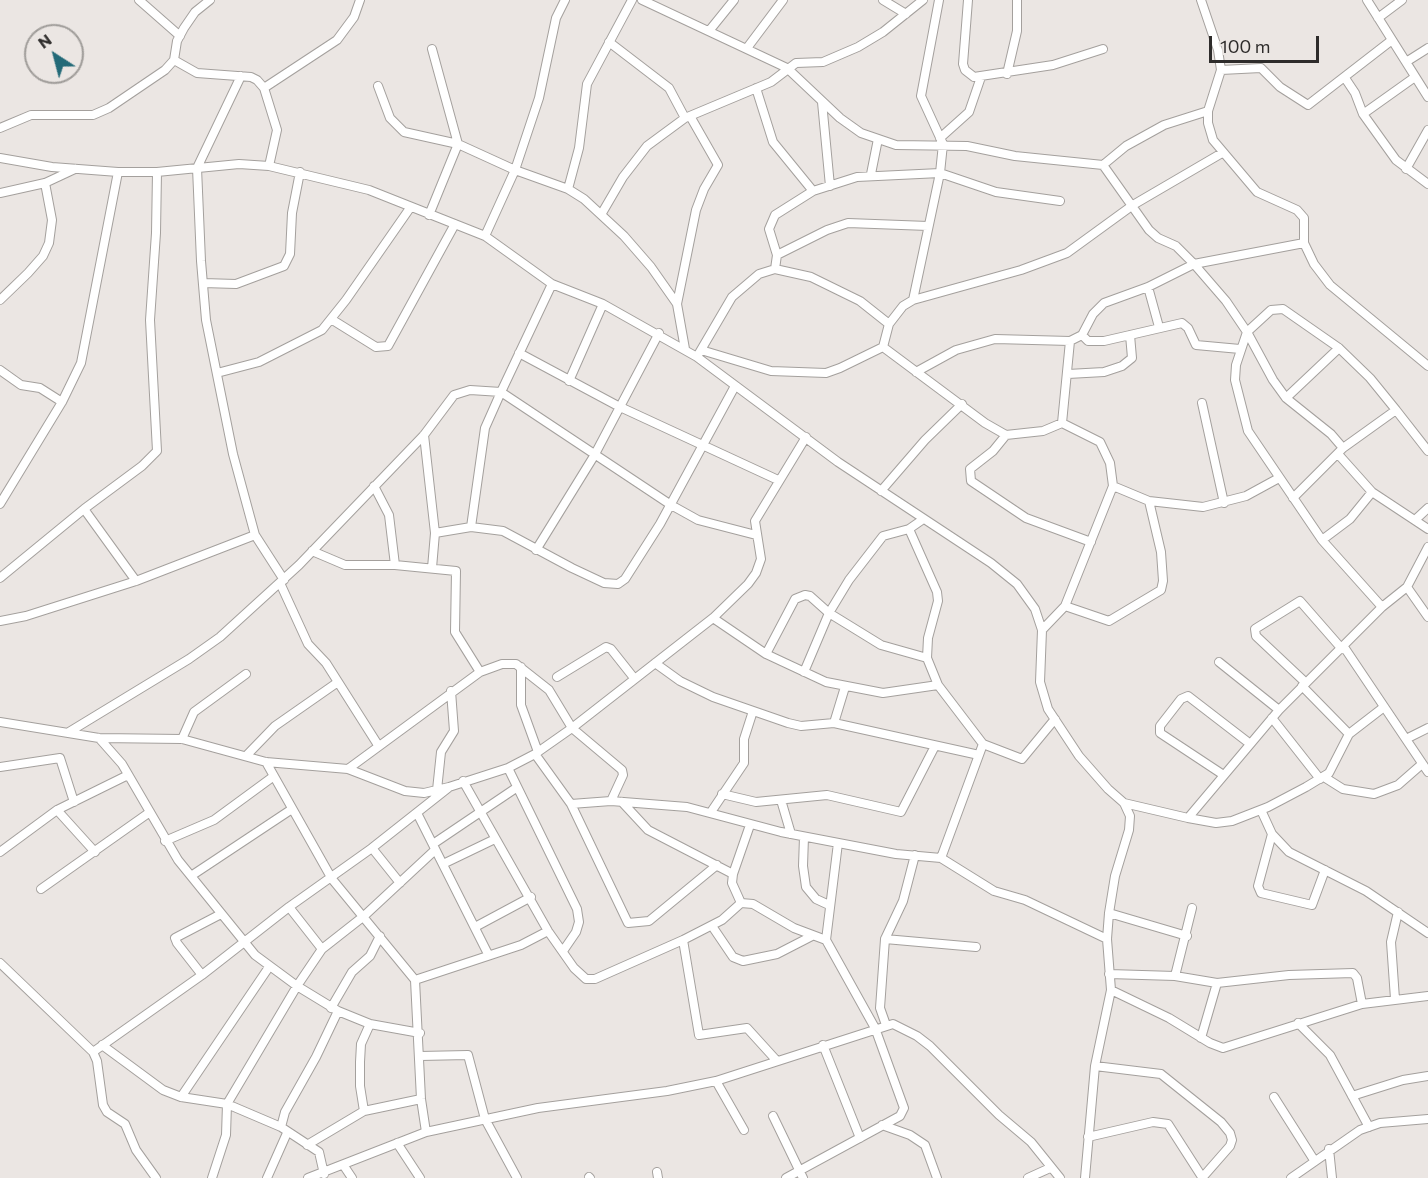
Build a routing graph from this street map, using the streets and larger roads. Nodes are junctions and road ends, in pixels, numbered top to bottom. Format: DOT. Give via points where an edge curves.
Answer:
graph roads {
  1 [pos="139,0"];
  2 [pos="210,0"];
  3 [pos="360,0"];
  4 [pos="565,0"];
  5 [pos="632,0"];
  6 [pos="642,0"];
  7 [pos="734,0"];
  8 [pos="783,0"];
  9 [pos="883,0"];
  10 [pos="924,0"];
  11 [pos="939,0"];
  12 [pos="968,0"];
  13 [pos="1017,0"];
  14 [pos="1201,0"];
  15 [pos="1367,0"];
  16 [pos="1402,0"];
  17 [pos="906,14"];
  18 [pos="1378,18"];
  19 [pos="710,32"];
  20 [pos="180,36"];
  21 [pos="1392,40"];
  22 [pos="609,42"];
  23 [pos="747,48"];
  24 [pos="1428,48"];
  25 [pos="432,49"];
  26 [pos="1103,49"];
  27 [pos="174,60"];
  28 [pos="1406,62"];
  29 [pos="787,68"];
  30 [pos="1221,70"];
  31 [pos="1007,74"];
  32 [pos="241,76"];
  33 [pos="981,77"];
  34 [pos="1415,77"];
  35 [pos="1346,78"];
  36 [pos="378,86"];
  37 [pos="264,88"];
  38 [pos="756,88"];
  39 [pos="1428,97"];
  40 [pos="822,102"];
  41 [pos="1208,111"];
  42 [pos="1364,114"];
  43 [pos="687,117"];
  44 [pos="0,128"];
  45 [pos="1428,129"];
  46 [pos="878,139"];
  47 [pos="941,141"];
  48 [pos="458,144"];
  49 [pos="1222,153"];
  50 [pos="0,158"];
  51 [pos="1103,165"];
  52 [pos="269,166"];
  53 [pos="78,168"];
  54 [pos="197,168"];
  55 [pos="1406,169"];
  56 [pos="515,170"];
  57 [pos="118,172"];
  58 [pos="157,172"];
  59 [pos="300,172"];
  60 [pos="940,173"];
  61 [pos="871,174"];
  62 [pos="45,183"];
  63 [pos="1428,184"];
  64 [pos="830,186"];
  65 [pos="568,189"];
  66 [pos="813,191"];
  67 [pos="0,193"];
  68 [pos="1060,201"];
  69 [pos="1133,205"];
  70 [pos="410,208"];
  71 [pos="602,213"];
  72 [pos="429,215"];
  73 [pos="454,224"];
  74 [pos="928,226"];
  75 [pos="485,236"];
  76 [pos="1304,243"];
  77 [pos="777,255"];
  78 [pos="1194,264"];
  79 [pos="775,269"];
  80 [pos="203,283"];
  81 [pos="552,284"];
  82 [pos="1148,286"];
  83 [pos="0,300"];
  84 [pos="913,300"];
  85 [pos="603,304"];
  86 [pos="677,304"];
  87 [pos="331,319"];
  88 [pos="889,324"];
  89 [pos="1159,327"];
  90 [pos="1247,332"];
  91 [pos="659,333"];
  92 [pos="1082,335"];
  93 [pos="1130,335"];
  94 [pos="1070,342"];
  95 [pos="883,347"];
  96 [pos="1339,348"];
  97 [pos="685,349"];
  98 [pos="1240,349"];
  99 [pos="519,353"];
  100 [pos="699,353"];
  101 [pos="1428,366"];
  102 [pos="0,370"];
  103 [pos="916,372"];
  104 [pos="216,373"];
  105 [pos="1068,374"];
  106 [pos="570,381"];
  107 [pos="735,386"];
  108 [pos="501,392"];
  109 [pos="1286,398"];
  110 [pos="62,402"];
  111 [pos="1202,403"];
  112 [pos="962,404"];
  113 [pos="618,406"];
  114 [pos="1395,410"];
  115 [pos="1062,423"];
  116 [pos="424,435"];
  117 [pos="1006,435"];
  118 [pos="806,437"];
  119 [pos="704,445"];
  120 [pos="1340,451"];
  121 [pos="1428,451"];
  122 [pos="594,456"];
  123 [pos="1279,478"];
  124 [pos="778,480"];
  125 [pos="374,486"];
  126 [pos="1113,486"];
  127 [pos="881,491"];
  128 [pos="1372,492"];
  129 [pos="1293,498"];
  130 [pos="1149,501"];
  131 [pos="1224,503"];
  132 [pos="0,504"];
  133 [pos="671,505"];
  134 [pos="1428,508"];
  135 [pos="84,509"];
  136 [pos="922,520"];
  137 [pos="1415,520"];
  138 [pos="471,526"];
  139 [pos="1428,529"];
  140 [pos="909,530"];
  141 [pos="435,533"];
  142 [pos="255,535"];
  143 [pos="756,535"];
  144 [pos="1322,540"];
  145 [pos="1091,542"];
  146 [pos="1428,547"];
  147 [pos="536,550"];
  148 [pos="312,551"];
  149 [pos="395,565"];
  150 [pos="432,568"];
  151 [pos="0,578"];
  152 [pos="136,581"];
  153 [pos="282,582"];
  154 [pos="1407,587"];
  155 [pos="1065,606"];
  156 [pos="1382,607"];
  157 [pos="829,613"];
  158 [pos="1428,617"];
  159 [pos="713,618"];
  160 [pos="0,621"];
  161 [pos="1042,630"];
  162 [pos="1343,648"];
  163 [pos="766,654"];
  164 [pos="927,658"];
  165 [pos="1219,662"];
  166 [pos="655,663"];
  167 [pos="522,667"];
  168 [pos="480,672"];
  169 [pos="804,672"];
  170 [pos="246,674"];
  171 [pos="557,677"];
  172 [pos="634,678"];
  173 [pos="339,682"];
  174 [pos="1304,684"];
  175 [pos="938,685"];
  176 [pos="845,687"];
  177 [pos="451,691"];
  178 [pos="1384,707"];
  179 [pos="753,711"];
  180 [pos="1279,711"];
  181 [pos="1272,718"];
  182 [pos="1055,719"];
  183 [pos="0,722"];
  184 [pos="834,723"];
  185 [pos="572,728"];
  186 [pos="1428,728"];
  187 [pos="69,732"];
  188 [pos="1349,734"];
  189 [pos="99,738"];
  190 [pos="182,739"];
  191 [pos="1406,739"];
  192 [pos="1249,743"];
  193 [pos="378,744"];
  194 [pos="983,744"];
  195 [pos="935,746"];
  196 [pos="536,753"];
  197 [pos="979,755"];
  198 [pos="246,756"];
  199 [pos="266,762"];
  200 [pos="1422,764"];
  201 [pos="0,767"];
  202 [pos="508,768"];
  203 [pos="348,769"];
  204 [pos="1428,772"];
  205 [pos="1222,774"];
  206 [pos="128,775"];
  207 [pos="274,776"];
  208 [pos="1322,778"];
  209 [pos="463,781"];
  210 [pos="449,787"];
  211 [pos="516,788"];
  212 [pos="437,790"];
  213 [pos="722,794"];
  214 [pos="782,800"];
  215 [pos="611,801"];
  216 [pos="74,802"];
  217 [pos="622,802"];
  218 [pos="1124,803"];
  219 [pos="572,804"];
  220 [pos="292,809"];
  221 [pos="57,810"];
  222 [pos="1261,810"];
  223 [pos="150,812"];
  224 [pos="711,812"];
  225 [pos="417,813"];
  226 [pos="480,813"];
  227 [pos="1188,818"];
  228 [pos="750,825"];
  229 [pos="790,834"];
  230 [pos="1272,834"];
  231 [pos="804,837"];
  232 [pos="495,839"];
  233 [pos="165,841"];
  234 [pos="838,843"];
  235 [pos="434,847"];
  236 [pos="372,849"];
  237 [pos="0,852"];
  238 [pos="95,852"];
  239 [pos="915,855"];
  240 [pos="941,858"];
  241 [pos="443,864"];
  242 [pos="717,865"];
  243 [pos="1324,870"];
  244 [pos="732,873"];
  245 [pos="191,876"];
  246 [pos="332,879"];
  247 [pos="400,883"];
  248 [pos="42,889"];
  249 [pos="531,897"];
  250 [pos="741,903"];
  251 [pos="829,904"];
  252 [pos="290,908"];
  253 [pos="1192,908"];
  254 [pos="1398,912"];
  255 [pos="1108,913"];
  256 [pos="220,914"];
  257 [pos="364,916"];
  258 [pos="712,926"];
  259 [pos="475,927"];
  260 [pos="548,931"];
  261 [pos="1428,933"];
  262 [pos="380,936"];
  263 [pos="812,936"];
  264 [pos="1187,936"];
  265 [pos="885,939"];
  266 [pos="1107,939"];
  267 [pos="683,940"];
  268 [pos="826,940"];
  269 [pos="244,944"];
  270 [pos="976,947"];
  271 [pos="322,949"];
  272 [pos="563,951"];
  273 [pos="488,954"];
  274 [pos="0,963"];
  275 [pos="269,967"];
  276 [pos="1109,974"];
  277 [pos="202,975"];
  278 [pos="1175,976"];
  279 [pos="416,980"];
  280 [pos="1217,982"];
  281 [pos="297,986"];
  282 [pos="1111,990"];
  283 [pos="1428,996"];
  284 [pos="1395,999"];
  285 [pos="1362,1004"];
  286 [pos="334,1010"];
  287 [pos="1298,1023"];
  288 [pos="369,1024"];
  289 [pos="886,1025"];
  290 [pos="875,1029"];
  291 [pos="420,1033"];
  292 [pos="1201,1038"];
  293 [pos="102,1045"];
  294 [pos="823,1045"];
  295 [pos="93,1052"];
  296 [pos="420,1056"];
  297 [pos="777,1062"];
  298 [pos="1095,1066"];
  299 [pos="1428,1076"];
  300 [pos="716,1081"];
  301 [pos="181,1096"];
  302 [pos="1352,1096"];
  303 [pos="1274,1097"];
  304 [pos="421,1099"];
  305 [pos="227,1104"];
  306 [pos="364,1111"];
  307 [pos="285,1112"];
  308 [pos="773,1116"];
  309 [pos="485,1119"];
  310 [pos="1428,1120"];
  311 [pos="267,1122"];
  312 [pos="882,1125"];
  313 [pos="1369,1126"];
  314 [pos="284,1130"];
  315 [pos="744,1130"];
  316 [pos="426,1132"];
  317 [pos="1088,1137"];
  318 [pos="860,1138"];
  319 [pos="397,1143"];
  320 [pos="307,1145"];
  321 [pos="1329,1149"];
  322 [pos="1314,1160"];
  323 [pos="344,1166"];
  324 [pos="1050,1168"];
  325 [pos="324,1174"];
  326 [pos="801,1175"];
  327 [pos="1207,1176"];
  328 [pos="156,1178"];
  329 [pos="212,1178"];
  330 [pos="267,1178"];
  331 [pos="308,1178"];
  332 [pos="352,1178"];
  333 [pos="420,1178"];
  334 [pos="517,1178"];
  335 [pos="786,1178"];
  336 [pos="937,1178"];
  337 [pos="1028,1178"];
  338 [pos="1060,1178"];
  339 [pos="1085,1178"];
  340 [pos="1291,1178"];
  341 [pos="1332,1178"];
  1 -- 20 [label="street"];
  2 -- 20 [label="street" via="195,12"];
  3 -- 37 [label="street" via="354,17 337,40"];
  4 -- 56 [label="street" via="556,18 539,98"];
  5 -- 22 [label="street"];
  6 -- 19 [label="street"];
  7 -- 19 [label="street"];
  8 -- 23 [label="street"];
  9 -- 17 [label="street"];
  10 -- 17 [label="street"];
  11 -- 47 [label="street" via="921,96"];
  12 -- 33 [label="street" via="963,64 969,74"];
  13 -- 31 [label="street" via="1017,31"];
  14 -- 30 [label="street"];
  15 -- 18 [label="street"];
  16 -- 18 [label="street"];
  17 -- 29 [label="street" via="883,32 830,60 807,61"];
  18 -- 21 [label="street"];
  19 -- 23 [label="street"];
  20 -- 27 [label="street"];
  21 -- 28 [label="street"];
  21 -- 35 [label="street"];
  22 -- 43 [label="street" via="669,88"];
  22 -- 65 [label="street" via="587,84 579,148"];
  23 -- 29 [label="street"];
  24 -- 28 [label="street"];
  25 -- 48 [label="street"];
  26 -- 31 [label="street"];
  27 -- 32 [label="street" via="197,73"];
  27 -- 44 [label="street" via="158,76 93,115 32,115"];
  28 -- 34 [label="street"];
  29 -- 38 [label="street" via="771,82"];
  29 -- 40 [label="street"];
  30 -- 35 [label="street" via="1260,68 1306,105"];
  30 -- 41 [label="street"];
  31 -- 33 [label="street"];
  32 -- 37 [label="street" via="251,77"];
  32 -- 54 [label="street"];
  33 -- 47 [label="street" via="969,112"];
  34 -- 39 [label="street"];
  34 -- 42 [label="street"];
  35 -- 42 [label="street"];
  36 -- 48 [label="street" via="390,118 404,132"];
  37 -- 52 [label="street" via="277,130"];
  38 -- 43 [label="street"];
  38 -- 66 [label="street" via="769,135"];
  40 -- 46 [label="street" via="861,133"];
  40 -- 64 [label="street"];
  41 -- 49 [label="street" via="1208,123"];
  41 -- 51 [label="street" via="1164,125 1126,146"];
  42 -- 55 [label="street"];
  43 -- 71 [label="street" via="647,146"];
  43 -- 86 [label="street" via="718,165 696,210"];
  45 -- 55 [label="street"];
  46 -- 47 [label="street" via="896,145"];
  46 -- 61 [label="street"];
  47 -- 51 [label="street"];
  47 -- 60 [label="street"];
  48 -- 56 [label="street"];
  48 -- 72 [label="street"];
  49 -- 69 [label="street"];
  49 -- 76 [label="street" via="1257,192 1297,210 1304,218"];
  50 -- 53 [label="street"];
  51 -- 69 [label="street"];
  52 -- 54 [label="street"];
  52 -- 59 [label="street"];
  53 -- 57 [label="street"];
  53 -- 62 [label="street"];
  54 -- 58 [label="street"];
  54 -- 80 [label="street"];
  55 -- 63 [label="street"];
  56 -- 65 [label="street"];
  56 -- 75 [label="street"];
  57 -- 58 [label="street"];
  57 -- 110 [label="street" via="86,349"];
  58 -- 135 [label="street" via="150,332 157,451"];
  59 -- 70 [label="street" via="369,190"];
  59 -- 80 [label="street" via="290,254 284,266 236,284"];
  60 -- 61 [label="street"];
  60 -- 68 [label="street" via="996,192"];
  60 -- 74 [label="street"];
  61 -- 64 [label="street"];
  62 -- 67 [label="street"];
  62 -- 83 [label="street" via="52,220 49,243 43,256"];
  64 -- 66 [label="street"];
  65 -- 71 [label="street"];
  66 -- 77 [label="street" via="783,208 769,223"];
  69 -- 78 [label="street" via="1149,230 1176,246"];
  69 -- 84 [label="street" via="1066,253 1003,276"];
  70 -- 72 [label="street"];
  70 -- 87 [label="street"];
  71 -- 86 [label="street" via="651,267"];
  72 -- 73 [label="street"];
  73 -- 75 [label="street"];
  73 -- 87 [label="street" via="387,346 376,347"];
  74 -- 77 [label="street" via="848,223"];
  74 -- 84 [label="street"];
  75 -- 81 [label="street"];
  76 -- 78 [label="street"];
  76 -- 101 [label="street" via="1330,285"];
  77 -- 79 [label="street"];
  78 -- 82 [label="street"];
  78 -- 90 [label="street"];
  79 -- 88 [label="street" via="811,277 860,301"];
  79 -- 100 [label="street" via="759,274 732,297"];
  80 -- 104 [label="street"];
  81 -- 85 [label="street"];
  81 -- 99 [label="street"];
  82 -- 89 [label="street"];
  82 -- 92 [label="street" via="1104,303"];
  84 -- 88 [label="street"];
  85 -- 91 [label="street"];
  85 -- 106 [label="street"];
  86 -- 97 [label="street"];
  87 -- 104 [label="street" via="311,337 259,362"];
  88 -- 95 [label="street"];
  89 -- 93 [label="street"];
  89 -- 98 [label="street" via="1182,323 1196,345"];
  90 -- 96 [label="street" via="1271,310 1283,309"];
  90 -- 98 [label="street"];
  90 -- 109 [label="street"];
  91 -- 97 [label="street"];
  91 -- 113 [label="street"];
  92 -- 93 [label="street" via="1091,342"];
  92 -- 94 [label="street"];
  93 -- 105 [label="street" via="1132,358 1122,366 1104,372"];
  94 -- 103 [label="street" via="995,339 956,350"];
  94 -- 105 [label="street"];
  95 -- 100 [label="street" via="840,368 812,373 771,371"];
  95 -- 103 [label="street"];
  96 -- 109 [label="street"];
  96 -- 114 [label="street"];
  97 -- 100 [label="street"];
  98 -- 123 [label="street" via="1235,380 1239,403 1248,431"];
  99 -- 106 [label="street"];
  99 -- 108 [label="street"];
  100 -- 107 [label="street"];
  102 -- 110 [label="street" via="21,385 40,388"];
  103 -- 112 [label="street"];
  104 -- 142 [label="street"];
  105 -- 115 [label="street"];
  106 -- 113 [label="street"];
  107 -- 118 [label="street"];
  107 -- 119 [label="street"];
  108 -- 116 [label="street" via="470,390 454,395"];
  108 -- 122 [label="street"];
  108 -- 138 [label="street" via="485,428"];
  109 -- 120 [label="street" via="1331,434"];
  110 -- 132 [label="street"];
  111 -- 131 [label="street"];
  112 -- 117 [label="street"];
  112 -- 127 [label="street"];
  113 -- 119 [label="street"];
  113 -- 122 [label="street"];
  114 -- 120 [label="street"];
  114 -- 121 [label="street"];
  115 -- 117 [label="street" via="1043,431"];
  115 -- 126 [label="street" via="1100,442 1110,464"];
  116 -- 125 [label="street"];
  116 -- 141 [label="street"];
  117 -- 145 [label="street" via="993,452 970,470 971,481 1026,518"];
  118 -- 124 [label="street"];
  118 -- 127 [label="street"];
  119 -- 124 [label="street"];
  119 -- 133 [label="street"];
  120 -- 128 [label="street"];
  120 -- 129 [label="street"];
  122 -- 133 [label="street"];
  122 -- 147 [label="street"];
  123 -- 129 [label="street"];
  123 -- 131 [label="street" via="1260,490"];
  124 -- 143 [label="street" via="755,521"];
  125 -- 148 [label="street"];
  125 -- 149 [label="street" via="389,515"];
  126 -- 130 [label="street"];
  126 -- 145 [label="street"];
  127 -- 136 [label="street"];
  128 -- 137 [label="street"];
  128 -- 144 [label="street" via="1350,519"];
  129 -- 144 [label="street"];
  130 -- 131 [label="street" via="1191,507"];
  130 -- 155 [label="street" via="1161,552 1161,590 1109,621"];
  133 -- 143 [label="street" via="698,519"];
  133 -- 147 [label="street" via="625,579 618,584 604,583"];
  134 -- 137 [label="street"];
  135 -- 151 [label="street"];
  135 -- 152 [label="street"];
  136 -- 140 [label="street"];
  136 -- 161 [label="street" via="1017,584 1035,609"];
  137 -- 139 [label="street"];
  138 -- 141 [label="street"];
  138 -- 147 [label="street" via="504,531"];
  140 -- 157 [label="street" via="883,536"];
  140 -- 164 [label="street" via="938,592"];
  141 -- 150 [label="street"];
  142 -- 152 [label="street"];
  142 -- 153 [label="street"];
  143 -- 159 [label="street" via="761,559 756,573"];
  144 -- 156 [label="street"];
  145 -- 155 [label="street"];
  146 -- 154 [label="street"];
  148 -- 149 [label="street" via="345,565"];
  148 -- 153 [label="street"];
  149 -- 150 [label="street"];
  150 -- 168 [label="street" via="456,571 455,632"];
  152 -- 160 [label="street"];
  153 -- 173 [label="street" via="308,644"];
  153 -- 187 [label="street" via="189,659"];
  154 -- 156 [label="street"];
  154 -- 158 [label="street"];
  155 -- 161 [label="street"];
  156 -- 162 [label="street"];
  157 -- 163 [label="street" via="810,596 799,596"];
  157 -- 164 [label="street" via="881,645"];
  157 -- 169 [label="street"];
  159 -- 163 [label="street"];
  159 -- 166 [label="street"];
  161 -- 182 [label="street" via="1040,682"];
  162 -- 174 [label="street"];
  162 -- 174 [label="street" via="1300,601 1255,629 1256,636"];
  162 -- 178 [label="street"];
  163 -- 169 [label="street"];
  164 -- 175 [label="street"];
  165 -- 180 [label="street"];
  166 -- 172 [label="street"];
  166 -- 179 [label="street" via="694,688"];
  167 -- 168 [label="street" via="502,664"];
  167 -- 185 [label="street" via="557,699"];
  167 -- 196 [label="street" via="521,705"];
  168 -- 177 [label="street"];
  169 -- 176 [label="street"];
  170 -- 190 [label="street" via="194,712"];
  171 -- 172 [label="street" via="606,647"];
  172 -- 185 [label="street"];
  173 -- 193 [label="street"];
  173 -- 198 [label="street" via="275,726"];
  174 -- 180 [label="street"];
  174 -- 188 [label="street"];
  175 -- 176 [label="street" via="883,693"];
  175 -- 194 [label="street"];
  176 -- 184 [label="street"];
  177 -- 193 [label="street"];
  177 -- 212 [label="street" via="454,731 441,752"];
  178 -- 188 [label="street"];
  178 -- 191 [label="street"];
  179 -- 184 [label="street" via="801,726"];
  179 -- 213 [label="street" via="743,745 746,758"];
  180 -- 181 [label="street"];
  181 -- 192 [label="street"];
  181 -- 208 [label="street"];
  182 -- 194 [label="street" via="1022,759"];
  182 -- 218 [label="street" via="1091,770"];
  183 -- 187 [label="street"];
  184 -- 195 [label="street"];
  185 -- 196 [label="street"];
  185 -- 215 [label="street" via="622,770"];
  186 -- 191 [label="street"];
  187 -- 189 [label="street"];
  188 -- 208 [label="street" via="1332,768"];
  189 -- 190 [label="street"];
  189 -- 206 [label="street"];
  190 -- 198 [label="street"];
  191 -- 200 [label="street"];
  192 -- 205 [label="street"];
  192 -- 205 [label="street" via="1188,696 1181,699 1160,726 1160,733"];
  193 -- 203 [label="street"];
  194 -- 197 [label="street"];
  195 -- 197 [label="street"];
  195 -- 214 [label="street" via="901,812 827,795"];
  196 -- 202 [label="street"];
  196 -- 219 [label="street"];
  197 -- 240 [label="street"];
  198 -- 199 [label="street"];
  199 -- 203 [label="street"];
  199 -- 207 [label="street"];
  200 -- 204 [label="street"];
  200 -- 208 [label="street" via="1398,785 1374,794 1342,789"];
  201 -- 216 [label="street" via="60,758"];
  202 -- 209 [label="street"];
  202 -- 211 [label="street"];
  203 -- 212 [label="street" via="405,790"];
  205 -- 227 [label="street"];
  206 -- 216 [label="street"];
  206 -- 223 [label="street"];
  207 -- 220 [label="street"];
  207 -- 233 [label="street" via="214,820"];
  208 -- 222 [label="street"];
  209 -- 210 [label="street"];
  209 -- 226 [label="street"];
  210 -- 212 [label="street"];
  210 -- 225 [label="street"];
  211 -- 226 [label="street"];
  211 -- 272 [label="street" via="577,909 576,932"];
  213 -- 214 [label="street" via="756,802"];
  213 -- 224 [label="street"];
  214 -- 229 [label="street"];
  215 -- 217 [label="street"];
  215 -- 219 [label="street"];
  216 -- 221 [label="street"];
  217 -- 224 [label="street"];
  217 -- 242 [label="street" via="648,830"];
  218 -- 227 [label="street"];
  218 -- 255 [label="street" via="1130,816 1129,830"];
  219 -- 242 [label="street" via="628,923 649,921"];
  220 -- 245 [label="street"];
  220 -- 246 [label="street"];
  221 -- 237 [label="street"];
  221 -- 238 [label="street"];
  222 -- 227 [label="street" via="1216,823"];
  222 -- 230 [label="street"];
  223 -- 233 [label="street"];
  223 -- 238 [label="street"];
  224 -- 228 [label="street"];
  225 -- 235 [label="street"];
  225 -- 236 [label="street"];
  226 -- 232 [label="street"];
  226 -- 235 [label="street"];
  228 -- 229 [label="street"];
  228 -- 244 [label="street"];
  229 -- 231 [label="street"];
  230 -- 243 [label="street" via="1289,852"];
  230 -- 243 [label="street" via="1258,886 1261,893 1312,905"];
  231 -- 234 [label="street"];
  231 -- 251 [label="street" via="806,887 816,899"];
  232 -- 241 [label="street"];
  232 -- 249 [label="street"];
  233 -- 245 [label="street"];
  234 -- 239 [label="street"];
  234 -- 251 [label="street"];
  235 -- 241 [label="street"];
  235 -- 247 [label="street"];
  236 -- 246 [label="street"];
  236 -- 247 [label="street"];
  238 -- 248 [label="street"];
  239 -- 240 [label="street"];
  239 -- 265 [label="street" via="903,901"];
  240 -- 266 [label="street" via="994,891 1024,900"];
  241 -- 259 [label="street"];
  242 -- 244 [label="street"];
  243 -- 254 [label="street"];
  244 -- 250 [label="street"];
  245 -- 256 [label="street"];
  246 -- 252 [label="street"];
  246 -- 257 [label="street"];
  247 -- 257 [label="street"];
  249 -- 259 [label="street"];
  249 -- 260 [label="street"];
  250 -- 258 [label="street"];
  250 -- 263 [label="street" via="753,904"];
  251 -- 268 [label="street"];
  252 -- 269 [label="street"];
  252 -- 271 [label="street"];
  253 -- 264 [label="street"];
  254 -- 261 [label="street"];
  254 -- 284 [label="street" via="1391,942"];
  255 -- 264 [label="street"];
  255 -- 266 [label="street"];
  256 -- 269 [label="street"];
  256 -- 277 [label="street" via="175,938"];
  257 -- 262 [label="street"];
  257 -- 271 [label="street"];
  258 -- 263 [label="street" via="733,957 743,961 777,954"];
  258 -- 267 [label="street"];
  259 -- 273 [label="street"];
  260 -- 272 [label="street"];
  260 -- 273 [label="street" via="521,945"];
  262 -- 279 [label="street"];
  262 -- 286 [label="street" via="370,956 352,972"];
  263 -- 268 [label="street"];
  264 -- 278 [label="street"];
  265 -- 270 [label="street"];
  265 -- 289 [label="street" via="880,1008"];
  266 -- 276 [label="street"];
  267 -- 272 [label="street" via="595,979 580,975"];
  267 -- 297 [label="street" via="699,1035 747,1028"];
  268 -- 290 [label="street"];
  269 -- 275 [label="street"];
  269 -- 277 [label="street"];
  271 -- 281 [label="street"];
  273 -- 279 [label="street"];
  274 -- 295 [label="street"];
  275 -- 281 [label="street"];
  275 -- 301 [label="street"];
  276 -- 278 [label="street"];
  276 -- 282 [label="street"];
  277 -- 293 [label="street"];
  278 -- 280 [label="street"];
  279 -- 291 [label="street"];
  280 -- 285 [label="street" via="1353,973"];
  280 -- 292 [label="street"];
  281 -- 286 [label="street"];
  281 -- 305 [label="street"];
  282 -- 292 [label="street" via="1170,1018"];
  282 -- 298 [label="street"];
  283 -- 284 [label="street"];
  284 -- 285 [label="street"];
  285 -- 287 [label="street"];
  286 -- 288 [label="street"];
  286 -- 307 [label="street" via="316,1057"];
  287 -- 292 [label="street" via="1223,1048"];
  287 -- 302 [label="street" via="1330,1055"];
  288 -- 291 [label="street"];
  288 -- 306 [label="street" via="361,1044"];
  289 -- 290 [label="street"];
  289 -- 324 [label="street" via="901,1026 930,1046 1031,1142"];
  290 -- 294 [label="street"];
  290 -- 312 [label="street" via="904,1108 900,1116"];
  291 -- 296 [label="street"];
  293 -- 295 [label="street"];
  293 -- 301 [label="street" via="156,1086"];
  294 -- 297 [label="street"];
  294 -- 318 [label="street"];
  295 -- 328 [label="street" via="102,1105 125,1124 136,1150"];
  296 -- 304 [label="street"];
  296 -- 309 [label="street" via="468,1055"];
  297 -- 300 [label="street"];
  298 -- 317 [label="street"];
  298 -- 327 [label="street" via="1161,1074 1221,1122 1232,1140"];
  299 -- 302 [label="street"];
  300 -- 309 [label="street"];
  300 -- 315 [label="street"];
  301 -- 305 [label="street"];
  302 -- 313 [label="street"];
  303 -- 322 [label="street"];
  304 -- 306 [label="street"];
  304 -- 316 [label="street"];
  305 -- 311 [label="street"];
  305 -- 329 [label="street" via="226,1135"];
  306 -- 320 [label="street"];
  307 -- 311 [label="street"];
  307 -- 314 [label="street"];
  308 -- 326 [label="street"];
  309 -- 316 [label="street"];
  309 -- 334 [label="street"];
  310 -- 313 [label="street"];
  311 -- 314 [label="street"];
  312 -- 318 [label="street"];
  312 -- 336 [label="street" via="925,1145"];
  313 -- 321 [label="street"];
  314 -- 320 [label="street"];
  314 -- 330 [label="street"];
  316 -- 319 [label="street"];
  317 -- 327 [label="street" via="1153,1122 1168,1124"];
  317 -- 339 [label="street"];
  318 -- 326 [label="street"];
  319 -- 323 [label="street"];
  319 -- 333 [label="street"];
  320 -- 325 [label="street" via="319,1152"];
  321 -- 322 [label="street"];
  321 -- 341 [label="street"];
  322 -- 340 [label="street"];
  323 -- 325 [label="street"];
  323 -- 332 [label="street"];
  324 -- 337 [label="street"];
  324 -- 338 [label="street"];
  325 -- 331 [label="street"];
  326 -- 335 [label="street"];
}
